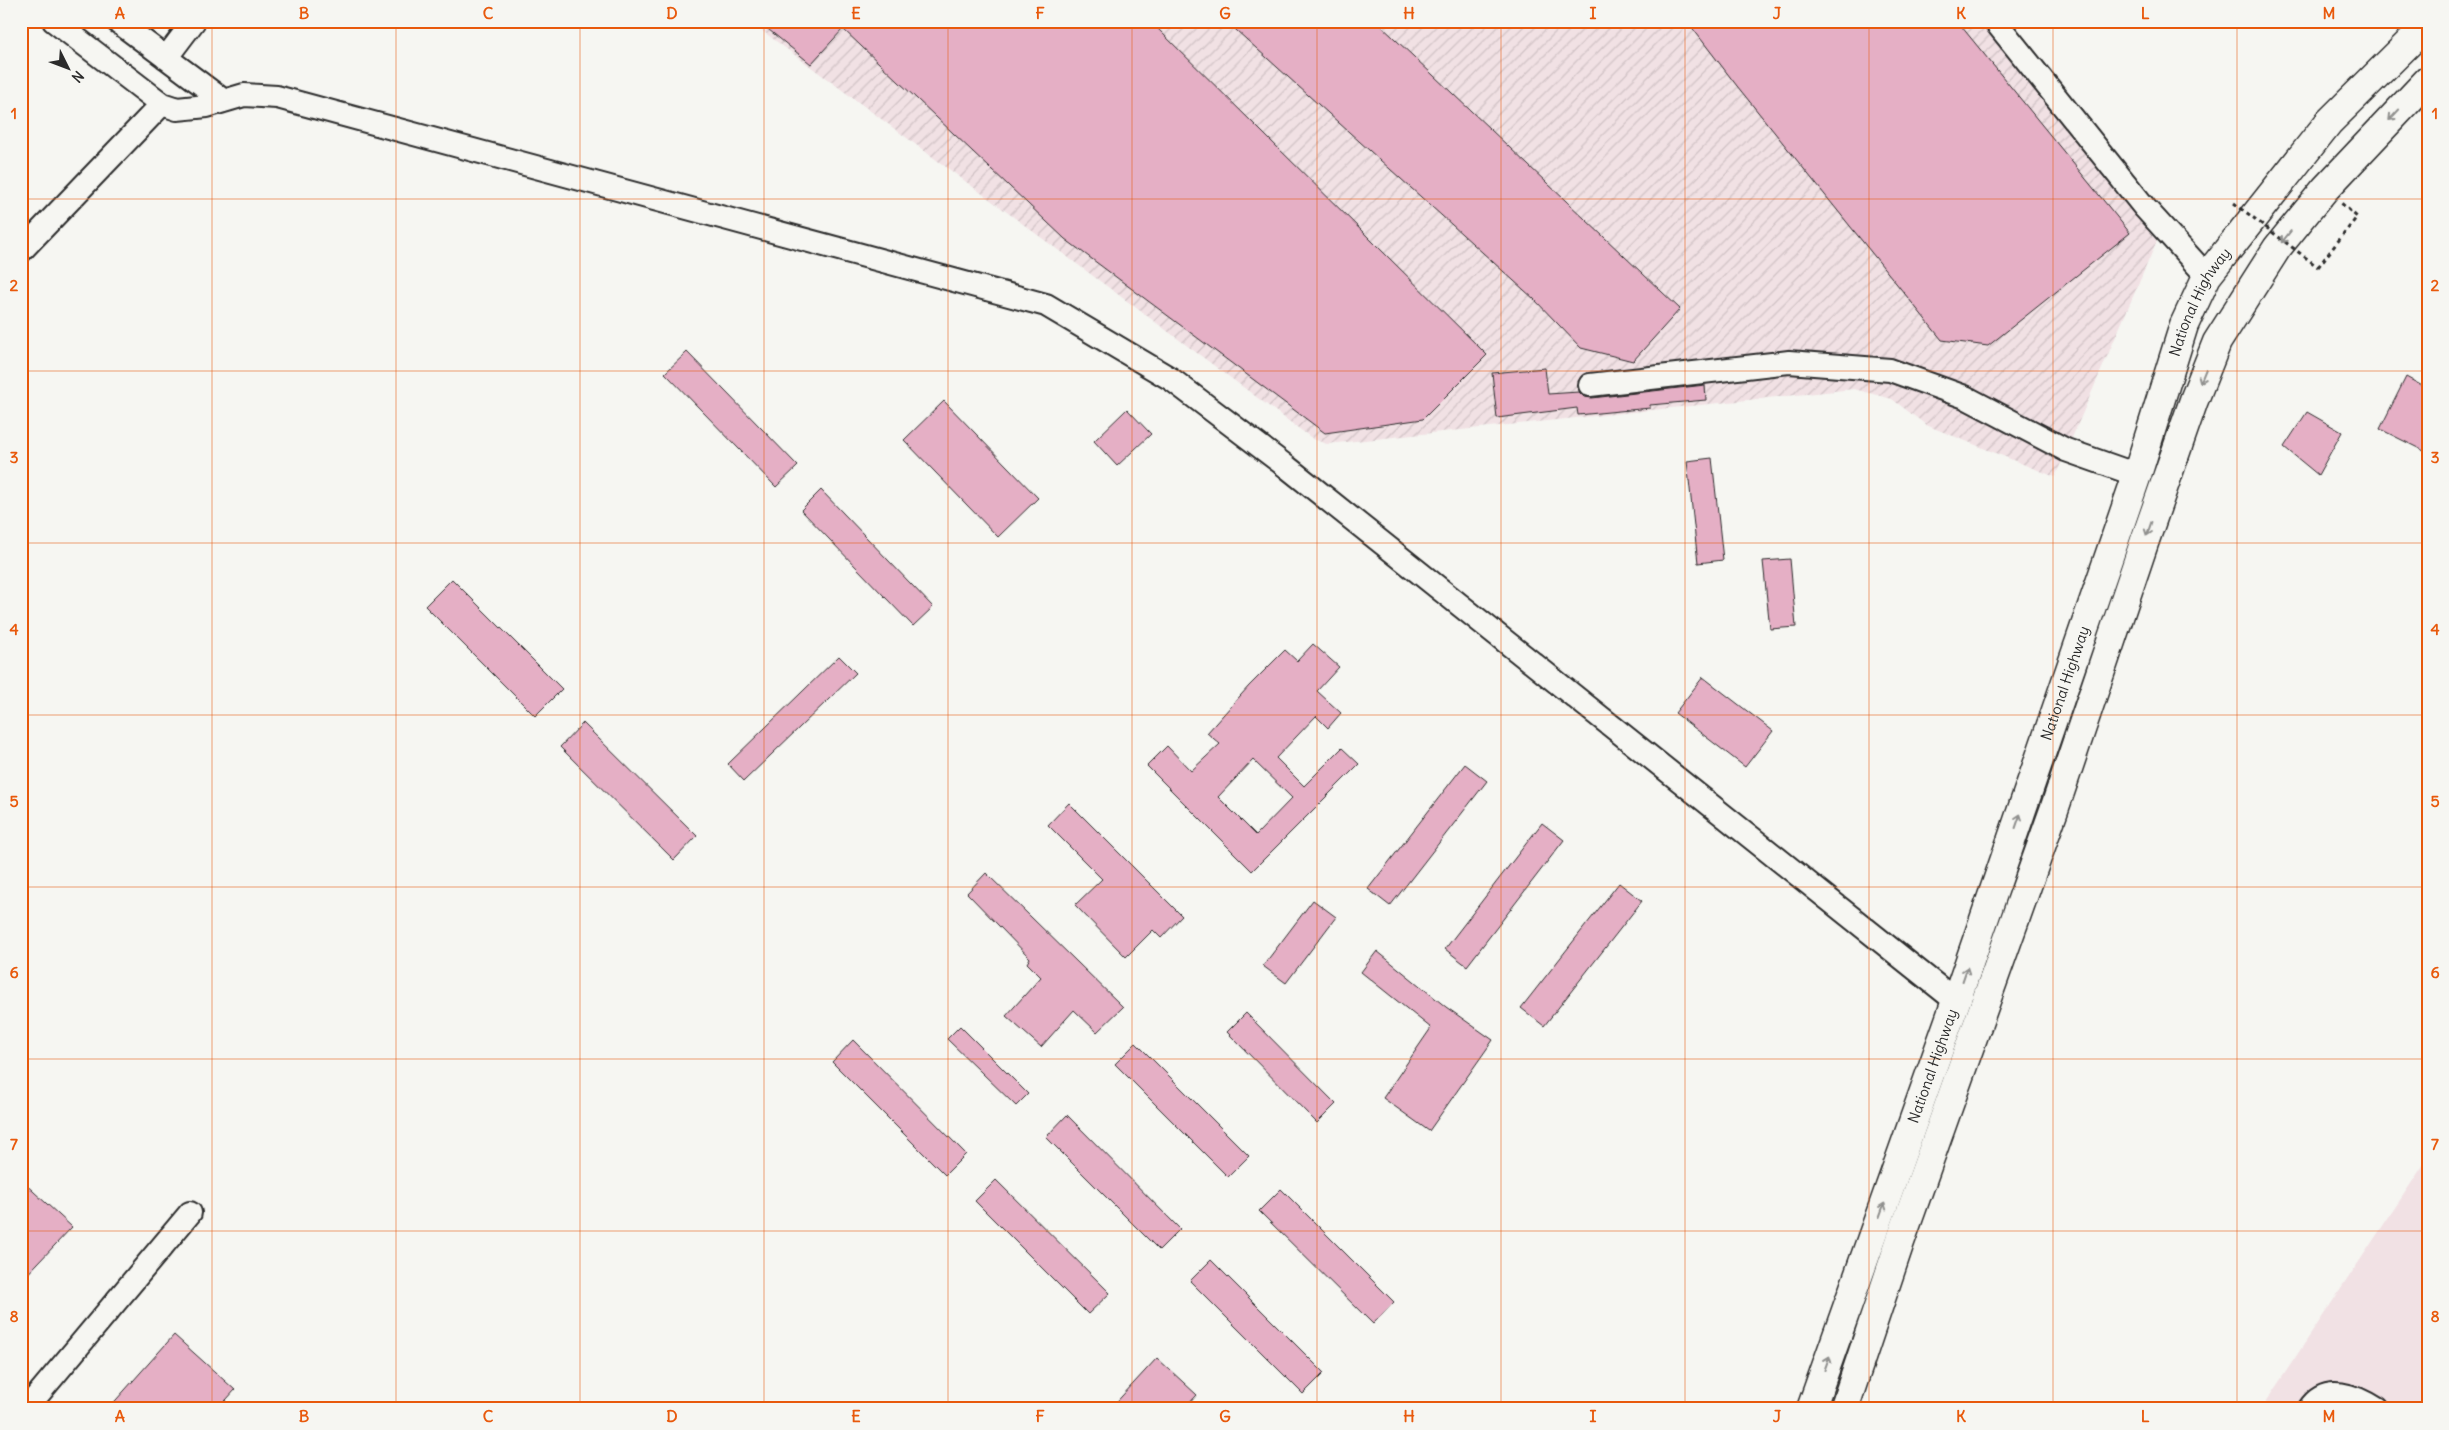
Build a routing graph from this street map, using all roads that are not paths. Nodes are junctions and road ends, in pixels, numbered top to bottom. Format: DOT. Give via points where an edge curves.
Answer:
graph roads {
  1 [pos="54,21"];
  2 [pos="117,21"];
  3 [pos="194,21"];
  4 [pos="1995,21"];
  5 [pos="2428,24"];
  6 [pos="166,58"];
  7 [pos="2428,80"];
  8 [pos="224,102"];
  9 [pos="162,104"];
  10 [pos="21,251"];
  11 [pos="2207,276"];
  12 [pos="1590,385"];
  13 [pos="2137,475"];
  14 [pos="1956,1001"];
  15 [pos="190,1213"];
  16 [pos="26,1409"];
  17 [pos="1811,1409"];
  18 [pos="1844,1409"];
  19 [pos="2309,1409"];
  20 [pos="2376,1409"];
  1 -- 9 [label="street"];
  2 -- 6 [label="street"];
  3 -- 6 [label="street"];
  4 -- 11 [label="street" via="2145,208"];
  5 -- 11 [label="highway, National Highway" via="2329,122"];
  6 -- 8 [label="street"];
  7 -- 18 [label="highway, National Highway, one-way" via="2325,189 2283,241 2217,342 2147,534"];
  8 -- 9 [label="street" via="177,109"];
  8 -- 14 [label="street" via="244,95 277,97 1046,306 1171,379 1287,467"];
  9 -- 10 [label="street"];
  11 -- 13 [label="highway, National Highway" via="2184,325"];
  12 -- 13 [label="street" via="1790,362 1890,370 1965,397 2066,450"];
  14 -- 13 [label="highway, National Highway, one-way"];
  17 -- 14 [label="highway, National Highway, one-way"];
  15 -- 16 [label="street"];
  19 -- 20 [label="street" via="2328,1394 2343,1393"];
}
